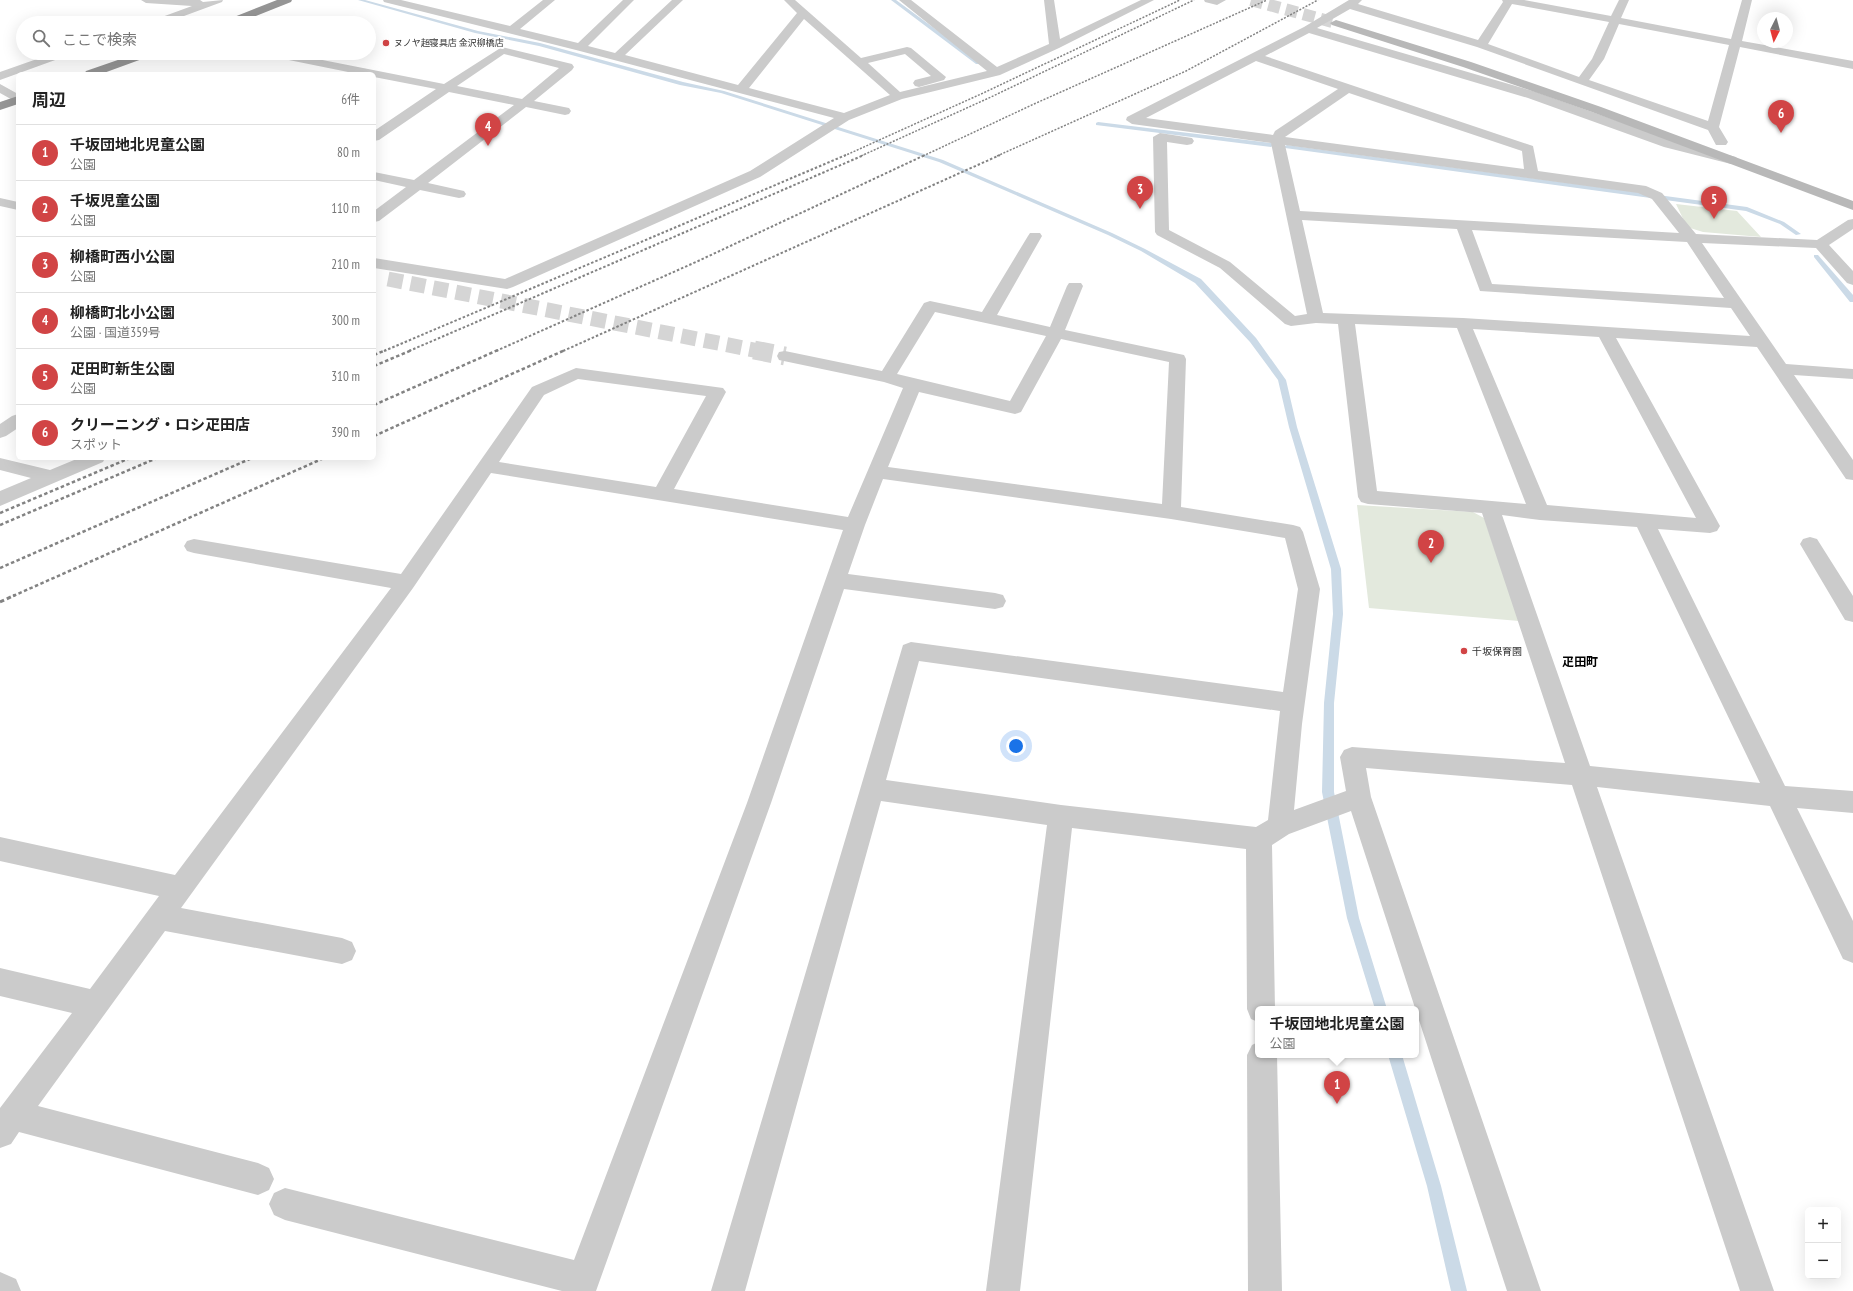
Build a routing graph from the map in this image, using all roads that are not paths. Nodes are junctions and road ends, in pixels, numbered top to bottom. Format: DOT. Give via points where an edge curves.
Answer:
graph roads {
  1 [pos="146,0"];
  2 [pos="287,0"];
  3 [pos="388,0"];
  4 [pos="550,0"];
  5 [pos="629,0"];
  6 [pos="678,0"];
  7 [pos="789,0"];
  8 [pos="904,0"];
  9 [pos="1049,0"];
  10 [pos="1149,0"];
  11 [pos="1209,0"];
  12 [pos="1221,0"];
  13 [pos="1508,0"];
  14 [pos="1624,0"];
  15 [pos="1747,0"];
  16 [pos="214,2"];
  17 [pos="1352,8"];
  18 [pos="802,12"];
  19 [pos="175,16"];
  20 [pos="246,16"];
  21 [pos="1616,21"];
  22 [pos="1336,24"];
  23 [pos="1308,29"];
  24 [pos="512,30"];
  25 [pos="1736,44"];
  26 [pos="1481,45"];
  27 [pos="1055,46"];
  28 [pos="580,47"];
  29 [pos="617,57"];
  30 [pos="1256,57"];
  31 [pos="45,60"];
  32 [pos="129,60"];
  33 [pos="304,60"];
  34 [pos="858,62"];
  35 [pos="1853,65"];
  36 [pos="96,72"];
  37 [pos="365,72"];
  38 [pos="996,72"];
  39 [pos="376,74"];
  40 [pos="0,76"];
  41 [pos="1582,82"];
  42 [pos="0,88"];
  43 [pos="446,88"];
  44 [pos="1348,88"];
  45 [pos="741,90"];
  46 [pos="894,93"];
  47 [pos="16,98"];
  48 [pos="16,100"];
  49 [pos="524,103"];
  50 [pos="0,106"];
  51 [pos="565,111"];
  52 [pos="845,117"];
  53 [pos="1713,128"];
  54 [pos="376,136"];
  55 [pos="1721,142"];
  56 [pos="1278,146"];
  57 [pos="1742,162"];
  58 [pos="1531,173"];
  59 [pos="376,176"];
  60 [pos="416,185"];
  61 [pos="1853,192"];
  62 [pos="459,194"];
  63 [pos="1661,200"];
  64 [pos="1853,206"];
  65 [pos="1294,215"];
  66 [pos="376,216"];
  67 [pos="1853,223"];
  68 [pos="1462,225"];
  69 [pos="1035,236"];
  70 [pos="1691,238"];
  71 [pos="1820,244"];
  72 [pos="376,263"];
  73 [pos="1853,280"];
  74 [pos="1075,286"];
  75 [pos="1736,304"];
  76 [pos="987,318"];
  77 [pos="1316,318"];
  78 [pos="1346,319"];
  79 [pos="1463,323"];
  80 [pos="1605,332"];
  81 [pos="1056,333"];
  82 [pos="1763,342"];
  83 [pos="785,356"];
  84 [pos="1781,369"];
  85 [pos="1853,374"];
  86 [pos="887,377"];
  87 [pos="913,385"];
  88 [pos="16,421"];
  89 [pos="0,432"];
  90 [pos="91,460"];
  91 [pos="0,464"];
  92 [pos="486,466"];
  93 [pos="877,472"];
  94 [pos="1853,474"];
  95 [pos="52,477"];
  96 [pos="662,494"];
  97 [pos="0,499"];
  98 [pos="1490,508"];
  99 [pos="1171,512"];
  100 [pos="1540,513"];
  101 [pos="1645,522"];
  102 [pos="855,525"];
  103 [pos="1810,544"];
  104 [pos="194,546"];
  105 [pos="836,580"];
  106 [pos="406,583"];
  107 [pos="995,601"];
  108 [pos="1853,614"];
  109 [pos="1293,703"];
  110 [pos="1580,775"];
  111 [pos="872,789"];
  112 [pos="1778,796"];
  113 [pos="1349,800"];
  114 [pos="1853,802"];
  115 [pos="1061,816"];
  116 [pos="1269,833"];
  117 [pos="0,849"];
  118 [pos="180,888"];
  119 [pos="159,917"];
  120 [pos="1853,950"];
  121 [pos="342,951"];
  122 [pos="0,982"];
  123 [pos="95,1004"];
  124 [pos="1261,1006"];
  125 [pos="1262,1058"];
  126 [pos="7,1124"];
  127 [pos="258,1179"];
  128 [pos="286,1204"];
  129 [pos="581,1285"];
  130 [pos="0,1289"];
  131 [pos="4,1291"];
  132 [pos="728,1291"];
  133 [pos="1003,1291"];
  134 [pos="1265,1291"];
  135 [pos="1524,1291"];
  136 [pos="1757,1291"];
  1 -- 16 [label="street"];
  2 -- 20 [label="highway"];
  3 -- 24 [label="street"];
  4 -- 24 [label="street"];
  5 -- 28 [label="street"];
  6 -- 29 [label="street"];
  7 -- 18 [label="street"];
  8 -- 38 [label="street"];
  9 -- 27 [label="street"];
  10 -- 27 [label="street"];
  11 -- 12 [label="street"];
  13 -- 21 [label="street"];
  13 -- 26 [label="street"];
  14 -- 21 [label="street"];
  15 -- 25 [label="street"];
  16 -- 19 [label="street"];
  17 -- 23 [label="street"];
  17 -- 26 [label="street"];
  17 -- 55 [label="street"];
  18 -- 34 [label="street"];
  18 -- 45 [label="street"];
  21 -- 25 [label="street"];
  21 -- 41 [label="street" via="1598,59"];
  22 -- 57 [label="street" via="1547,90"];
  23 -- 30 [label="street"];
  23 -- 57 [label="street" via="1532,95 1669,144"];
  24 -- 28 [label="street"];
  25 -- 35 [label="street"];
  25 -- 53 [label="street"];
  26 -- 41 [label="street"];
  27 -- 38 [label="street"];
  28 -- 29 [label="street"];
  29 -- 45 [label="street"];
  30 -- 44 [label="street"];
  30 -- 56 [label="street" via="1132,120"];
  31 -- 40 [label="street"];
  32 -- 36 [label="highway"];
  33 -- 37 [label="street"];
  34 -- 46 [label="street"];
  34 -- 46 [label="street" via="907,50 940,77"];
  38 -- 46 [label="street"];
  39 -- 43 [label="street"];
  41 -- 53 [label="street"];
  42 -- 47 [label="street"];
  43 -- 49 [label="street"];
  43 -- 49 [label="street" via="502,50 568,67"];
  43 -- 54 [label="street"];
  44 -- 56 [label="street" via="1280,134"];
  44 -- 58 [label="street" via="1528,149"];
  45 -- 52 [label="street"];
  46 -- 52 [label="street"];
  48 -- 50 [label="highway"];
  49 -- 51 [label="street"];
  49 -- 60 [label="street"];
  52 -- 72 [label="street" via="755,174 507,284"];
  53 -- 55 [label="street"];
  55 -- 61 [label="street"];
  56 -- 58 [label="street"];
  56 -- 63 [label="street"];
  56 -- 65 [label="street"];
  56 -- 77 [label="street" via="1160,137 1162,232 1225,265 1291,321"];
  57 -- 64 [label="street"];
  58 -- 63 [label="street" via="1641,189"];
  59 -- 60 [label="street"];
  60 -- 62 [label="street"];
  60 -- 66 [label="street"];
  63 -- 70 [label="street"];
  65 -- 68 [label="street"];
  65 -- 77 [label="street"];
  67 -- 71 [label="street"];
  68 -- 70 [label="street"];
  68 -- 75 [label="street" via="1486,288"];
  69 -- 76 [label="street"];
  70 -- 71 [label="street"];
  70 -- 75 [label="street"];
  71 -- 73 [label="street"];
  74 -- 81 [label="street"];
  75 -- 82 [label="street"];
  76 -- 81 [label="street"];
  76 -- 86 [label="street" via="930,306"];
  77 -- 78 [label="street"];
  78 -- 79 [label="street"];
  78 -- 98 [label="street" via="1368,497"];
  79 -- 80 [label="street"];
  79 -- 100 [label="street"];
  80 -- 82 [label="street"];
  80 -- 101 [label="street" via="1710,526"];
  81 -- 87 [label="street" via="1015,408"];
  81 -- 99 [label="street" via="1178,359"];
  82 -- 84 [label="street"];
  83 -- 86 [label="street"];
  84 -- 85 [label="street"];
  84 -- 94 [label="street"];
  86 -- 87 [label="street"];
  87 -- 93 [label="street"];
  88 -- 89 [label="street"];
  90 -- 95 [label="street"];
  91 -- 95 [label="street"];
  92 -- 96 [label="street"];
  92 -- 96 [label="street" via="538,391 576,373 717,392"];
  92 -- 106 [label="street"];
  93 -- 99 [label="street"];
  93 -- 102 [label="street"];
  95 -- 97 [label="street"];
  96 -- 102 [label="street"];
  98 -- 100 [label="street"];
  98 -- 110 [label="street"];
  99 -- 109 [label="street" via="1293,532 1309,589"];
  100 -- 101 [label="street"];
  101 -- 112 [label="street"];
  102 -- 105 [label="street"];
  103 -- 108 [label="street"];
  104 -- 106 [label="street"];
  105 -- 107 [label="street"];
  105 -- 129 [label="street" via="759,803"];
  106 -- 118 [label="street"];
  109 -- 111 [label="street" via="911,651"];
  109 -- 116 [label="street"];
  110 -- 112 [label="street"];
  110 -- 113 [label="street" via="1352,757"];
  110 -- 136 [label="street"];
  111 -- 115 [label="street"];
  111 -- 132 [label="street"];
  112 -- 114 [label="street"];
  112 -- 120 [label="street"];
  113 -- 116 [label="street"];
  113 -- 135 [label="street"];
  115 -- 116 [label="street"];
  115 -- 133 [label="street"];
  116 -- 124 [label="street"];
  117 -- 118 [label="street"];
  118 -- 119 [label="street"];
  119 -- 121 [label="street"];
  119 -- 123 [label="street"];
  122 -- 123 [label="street"];
  123 -- 126 [label="street"];
  125 -- 134 [label="street"];
  126 -- 127 [label="street"];
  128 -- 129 [label="street"];
  130 -- 131 [label="street"];
}
